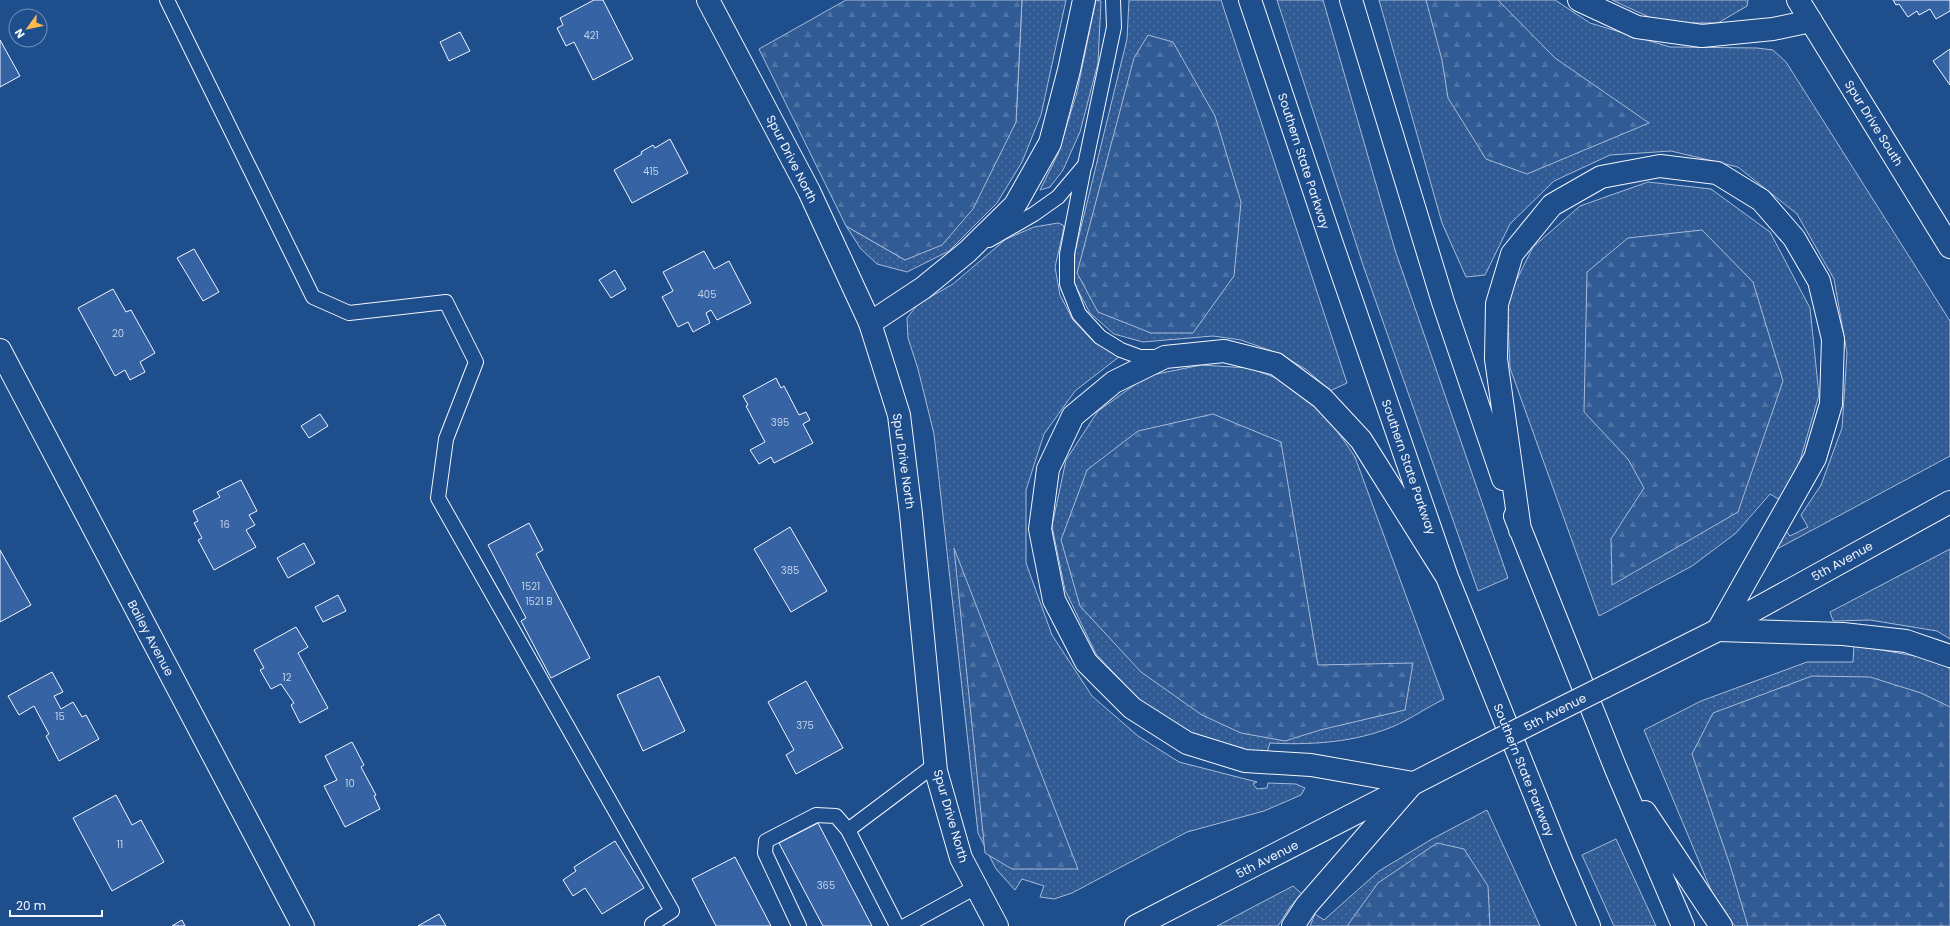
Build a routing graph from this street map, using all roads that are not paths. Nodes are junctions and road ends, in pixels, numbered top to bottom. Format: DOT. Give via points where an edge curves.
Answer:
graph roads {
  1 [pos="167,0"];
  2 [pos="708,0"];
  3 [pos="1084,0"];
  4 [pos="1114,0"];
  5 [pos="1250,0"];
  6 [pos="1351,0"];
  7 [pos="1579,0"];
  8 [pos="1798,0"];
  9 [pos="1811,21"];
  10 [pos="1085,165"];
  11 [pos="1950,247"];
  12 [pos="966,252"];
  13 [pos="870,322"];
  14 [pos="0,350"];
  15 [pos="1165,357"];
  16 [pos="1950,502"];
  17 [pos="1520,530"];
  18 [pos="1448,577"];
  19 [pos="1718,630"];
  20 [pos="1950,656"];
  21 [pos="936,764"];
  22 [pos="1616,769"];
  23 [pos="1413,783"];
  24 [pos="848,830"];
  25 [pos="1560,860"];
  26 [pos="976,887"];
  27 [pos="303,926"];
  28 [pos="653,926"];
  29 [pos="799,926"];
  30 [pos="897,926"];
  31 [pos="905,926"];
  32 [pos="997,926"];
  33 [pos="1136,926"];
  34 [pos="1293,926"];
  35 [pos="1574,926"];
  36 [pos="1589,926"];
  37 [pos="1683,926"];
  38 [pos="1721,926"];
  1 -- 28 [label="lane" via="314,297 349,312 446,302 476,362 446,439 438,498 672,911 652,924"];
  2 -- 13 [label="main road, Spur Drive North" via="809,191"];
  3 -- 12 [label="main road" via="1070,70 1050,143 1015,205"];
  4 -- 10 [label="lane" via="1114,28"];
  5 -- 18 [label="main road, Southern State Parkway" via="1332,247"];
  6 -- 17 [label="main road" via="1443,302"];
  7 -- 9 [label="main road" via="1637,26 1702,36 1773,29"];
  8 -- 9 [label="main road, Spur Drive South"];
  9 -- 11 [label="main road, Spur Drive South"];
  10 -- 12 [label="lane" via="1058,197 1034,214"];
  10 -- 15 [label="lane" via="1067,254 1067,284 1078,314 1100,337 1121,350 1140,357"];
  12 -- 13 [label="main road" via="923,288"];
  13 -- 21 [label="main road, Spur Drive North" via="899,415"];
  14 -- 27 [label="main road, Bailey Avenue"];
  15 -- 18 [label="main road" via="1224,351 1276,364 1322,398 1361,440"];
  15 -- 23 [label="main road" via="1114,382 1073,416 1048,469 1040,529 1054,600 1086,662 1132,708 1186,743 1245,761 1311,765"];
  16 -- 19 [label="main road, 5th Avenue"];
  17 -- 19 [label="main road" via="1496,359 1497,304 1512,254 1552,205 1601,177 1660,166 1717,173 1761,200 1794,238 1818,281 1833,339 1831,404 1815,458"];
  17 -- 22 [label="main road"];
  18 -- 25 [label="main road, Southern State Parkway"];
  19 -- 20 [label="main road" via="1843,634 1898,640"];
  19 -- 23 [label="main road, 5th Avenue, bridge"];
  21 -- 24 [label="lane"];
  21 -- 26 [label="main road, Spur Drive North" via="961,858"];
  22 -- 37 [label="main road"];
  22 -- 38 [label="main road"];
  23 -- 33 [label="main road, 5th Avenue"];
  23 -- 34 [label="main road" via="1306,906"];
  24 -- 29 [label="lane" via="836,816 816,815 766,841 765,853"];
  24 -- 30 [label="lane"];
  25 -- 35 [label="main road"];
  25 -- 36 [label="main road, Southern State Parkway"];
  26 -- 31 [label="lane"];
  26 -- 32 [label="main road, Spur Drive North"];
}
